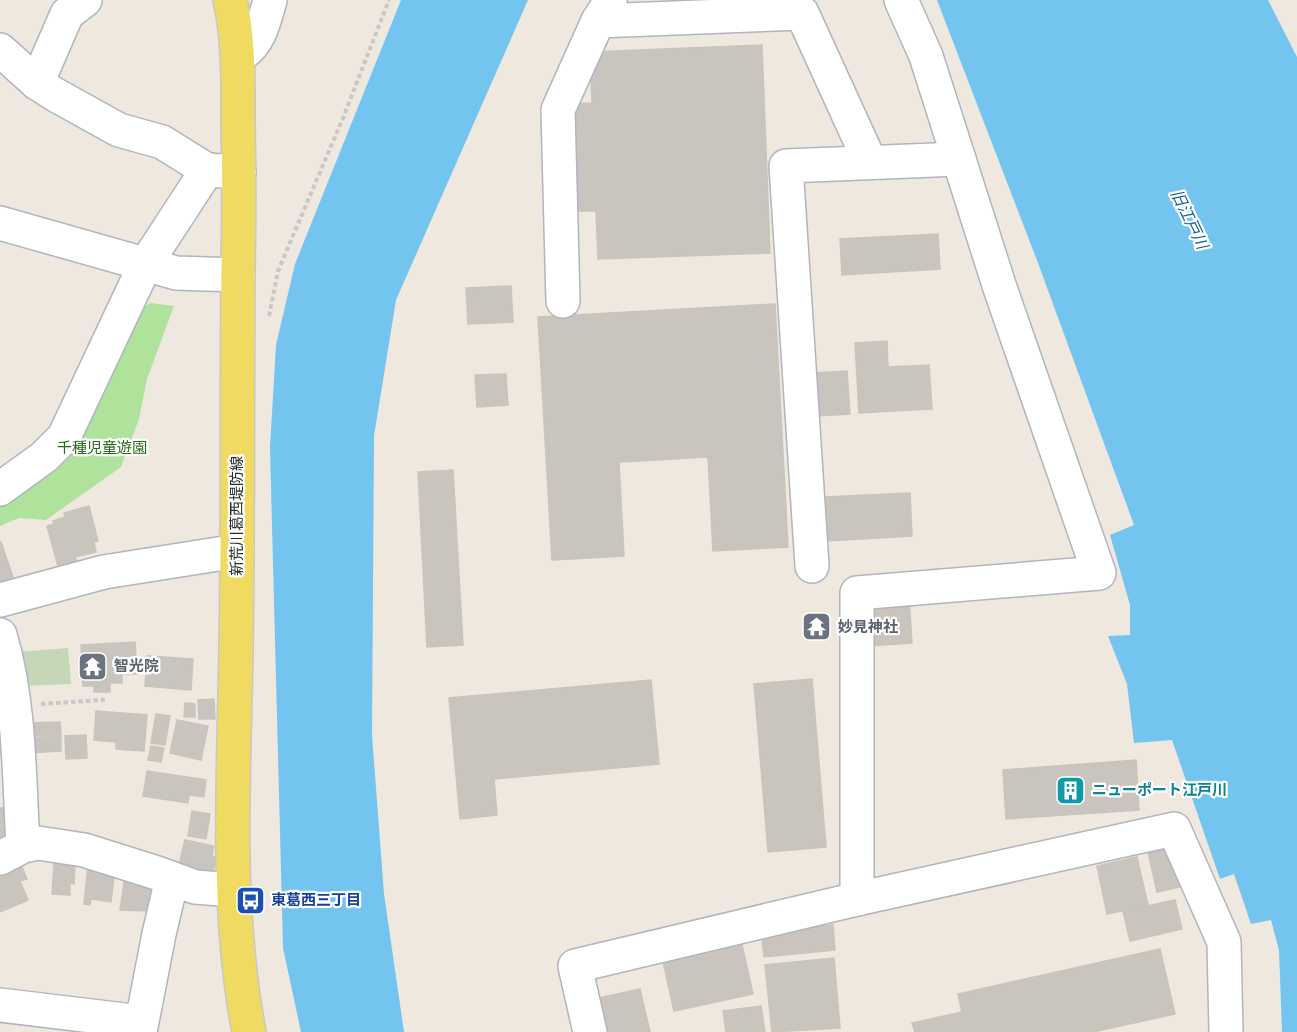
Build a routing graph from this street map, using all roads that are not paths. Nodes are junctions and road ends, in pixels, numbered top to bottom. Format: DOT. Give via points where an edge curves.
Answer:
graph roads {
  1 [pos="85,0"];
  2 [pos="230,0"];
  3 [pos="270,0"];
  4 [pos="901,0"];
  5 [pos="604,10"];
  6 [pos="0,50"];
  7 [pos="238,56"];
  8 [pos="37,83"];
  9 [pos="959,159"];
  10 [pos="870,162"];
  11 [pos="223,171"];
  12 [pos="0,223"];
  13 [pos="145,265"];
  14 [pos="238,275"];
  15 [pos="563,301"];
  16 [pos="0,489"];
  17 [pos="237,551"];
  18 [pos="812,566"];
  19 [pos="0,600"];
  20 [pos="2,650"];
  21 [pos="11,852"];
  22 [pos="172,879"];
  23 [pos="233,890"];
  24 [pos="857,899"];
  25 [pos="0,1005"];
  26 [pos="141,1027"];
  27 [pos="249,1032"];
  28 [pos="590,1032"];
  29 [pos="1226,1032"];
  1 -- 8 [label="street" via="67,14"];
  2 -- 7 [label="main road, 新荒川葛西堤防線"];
  3 -- 7 [label="street" via="256,40"];
  4 -- 9 [label="street" via="926,56"];
  5 -- 10 [label="street" via="802,13"];
  5 -- 15 [label="street" via="558,110"];
  6 -- 8 [label="street"];
  7 -- 11 [label="main road, 新荒川葛西堤防線"];
  8 -- 11 [label="street" via="119,130 162,141"];
  9 -- 10 [label="street"];
  9 -- 24 [label="street" via="1099,573 857,593"];
  10 -- 18 [label="street" via="786,166"];
  11 -- 13 [label="street"];
  11 -- 14 [label="main road, 新荒川葛西堤防線"];
  12 -- 13 [label="street"];
  13 -- 14 [label="street" via="176,273"];
  13 -- 16 [label="street" via="64,437"];
  14 -- 17 [label="main road, 新荒川葛西堤防線"];
  17 -- 19 [label="street" via="104,572"];
  17 -- 23 [label="main road, 新荒川葛西堤防線"];
  20 -- 21 [label="street" via="13,706"];
  21 -- 22 [label="street" via="38,843 79,849"];
  22 -- 23 [label="street" via="195,887"];
  22 -- 26 [label="street"];
  23 -- 27 [label="main road, 新荒川葛西堤防線"];
  24 -- 28 [label="street" via="575,966"];
  24 -- 29 [label="street" via="1174,829 1224,942"];
  25 -- 26 [label="street"];
}
